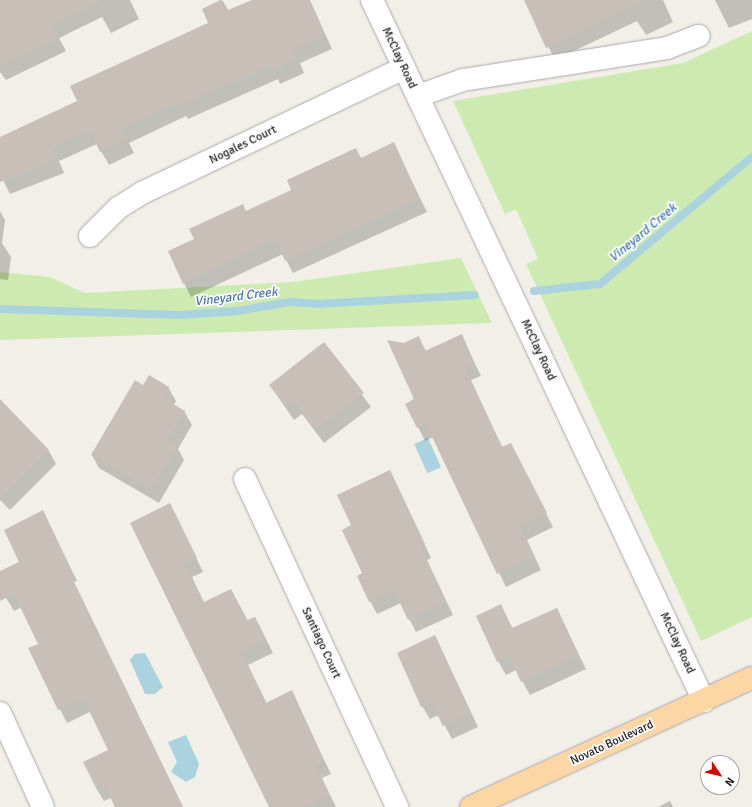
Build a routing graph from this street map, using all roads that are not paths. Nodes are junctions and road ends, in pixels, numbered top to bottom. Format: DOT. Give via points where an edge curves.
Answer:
graph roads {
  1 [pos="372,0"];
  2 [pos="699,36"];
  3 [pos="404,68"];
  4 [pos="418,96"];
  5 [pos="90,236"];
  6 [pos="245,479"];
  7 [pos="752,678"];
  8 [pos="704,701"];
  9 [pos="0,713"];
  10 [pos="43,807"];
  11 [pos="397,807"];
  12 [pos="471,807"];
  1 -- 3 [label="street, McClay Road"];
  2 -- 4 [label="street" via="667,48 463,80"];
  3 -- 4 [label="street, McClay Road"];
  3 -- 5 [label="street, Nogales Court" via="144,192 118,208"];
  4 -- 8 [label="street, McClay Road"];
  6 -- 11 [label="street, Santiago Court"];
  7 -- 8 [label="main road, Novato Boulevard"];
  8 -- 12 [label="main road, Novato Boulevard"];
  9 -- 10 [label="street"];
}
